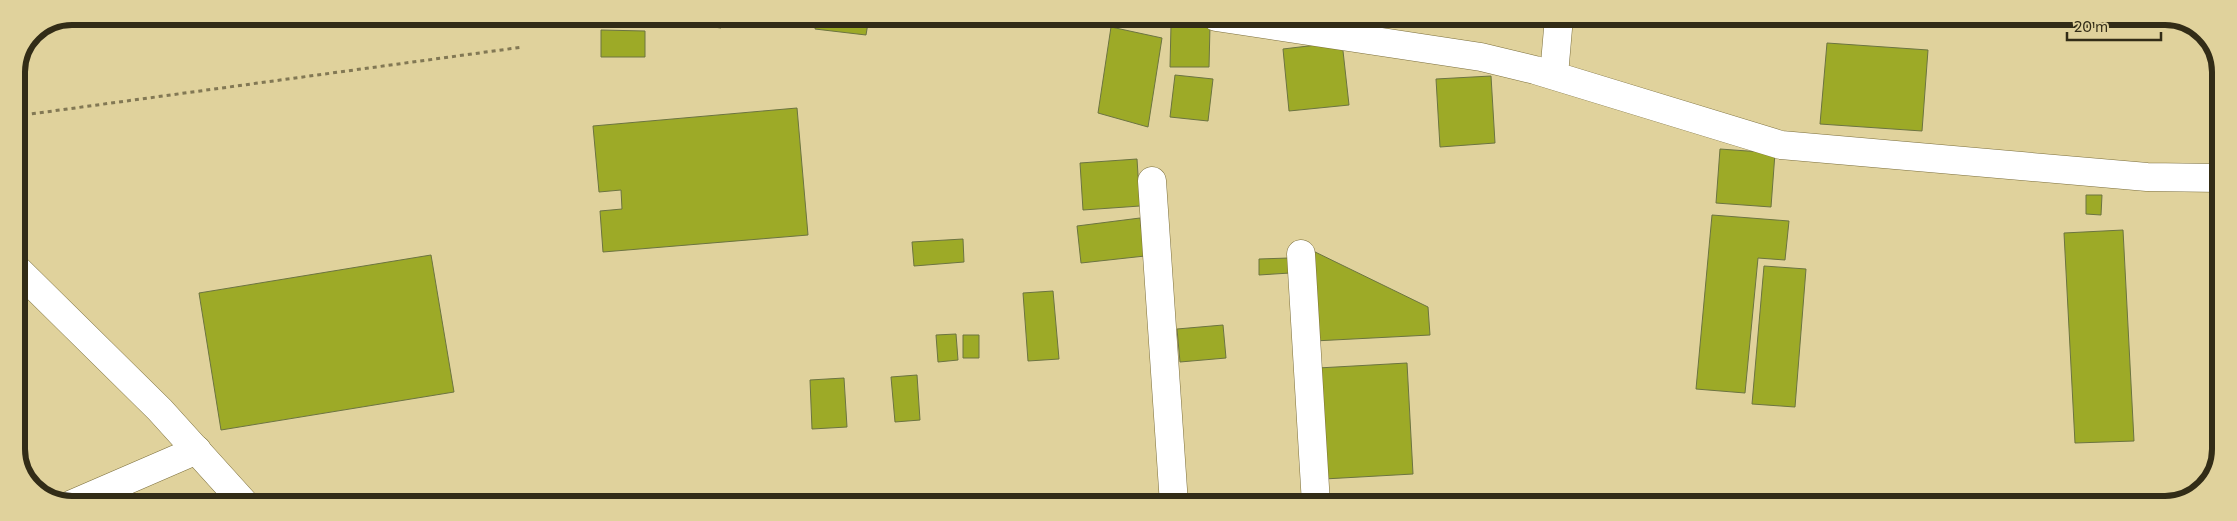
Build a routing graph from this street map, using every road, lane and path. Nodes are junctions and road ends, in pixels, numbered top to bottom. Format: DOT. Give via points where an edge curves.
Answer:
graph roads {
  1 [pos="1269,25"];
  2 [pos="1558,25"];
  3 [pos="523,47"];
  4 [pos="1554,75"];
  5 [pos="25,115"];
  6 [pos="2212,178"];
  7 [pos="1152,181"];
  8 [pos="1301,254"];
  9 [pos="25,277"];
  10 [pos="196,450"];
  11 [pos="90,496"];
  12 [pos="238,496"];
  13 [pos="1173,496"];
  14 [pos="1316,496"];
  1 -- 4 [label="street" via="1481,57"];
  2 -- 4 [label="street"];
  3 -- 5 [label="path"];
  4 -- 6 [label="street" via="1781,145 2147,178"];
  7 -- 13 [label="street"];
  8 -- 14 [label="street"];
  9 -- 10 [label="street"];
  10 -- 11 [label="street"];
  10 -- 12 [label="street"];
}
